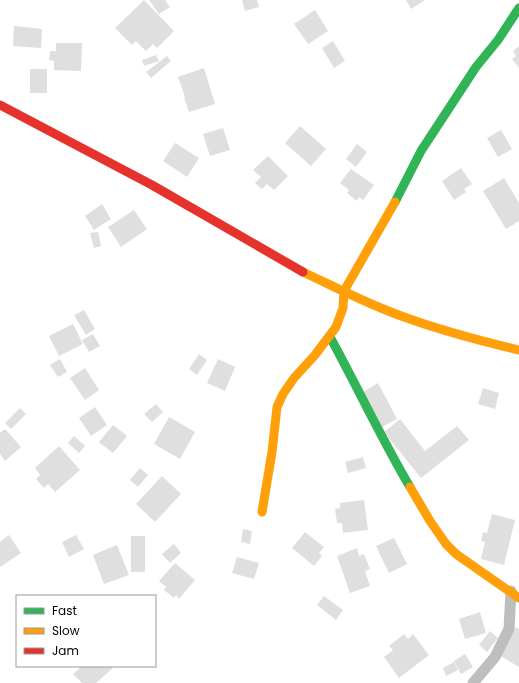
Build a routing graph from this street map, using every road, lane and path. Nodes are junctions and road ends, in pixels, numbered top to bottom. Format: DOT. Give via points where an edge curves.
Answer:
graph roads {
  1 [pos="519,8"];
  2 [pos="0,105"];
  3 [pos="344,291"];
  4 [pos="330,337"];
  5 [pos="519,350"];
  6 [pos="262,512"];
  7 [pos="515,595"];
  8 [pos="473,683"];
  1 -- 3 [label="street" via="476,67 421,151 397,199"];
  2 -- 3 [label="street" via="152,185 293,267"];
  3 -- 4 [label="street" via="341,317"];
  3 -- 5 [label="street" via="406,318 469,338"];
  4 -- 6 [label="street" via="294,378 277,407"];
  4 -- 7 [label="street" via="392,458 446,544 456,554"];
  7 -- 8 [label="street" via="509,629 495,657"];
}
